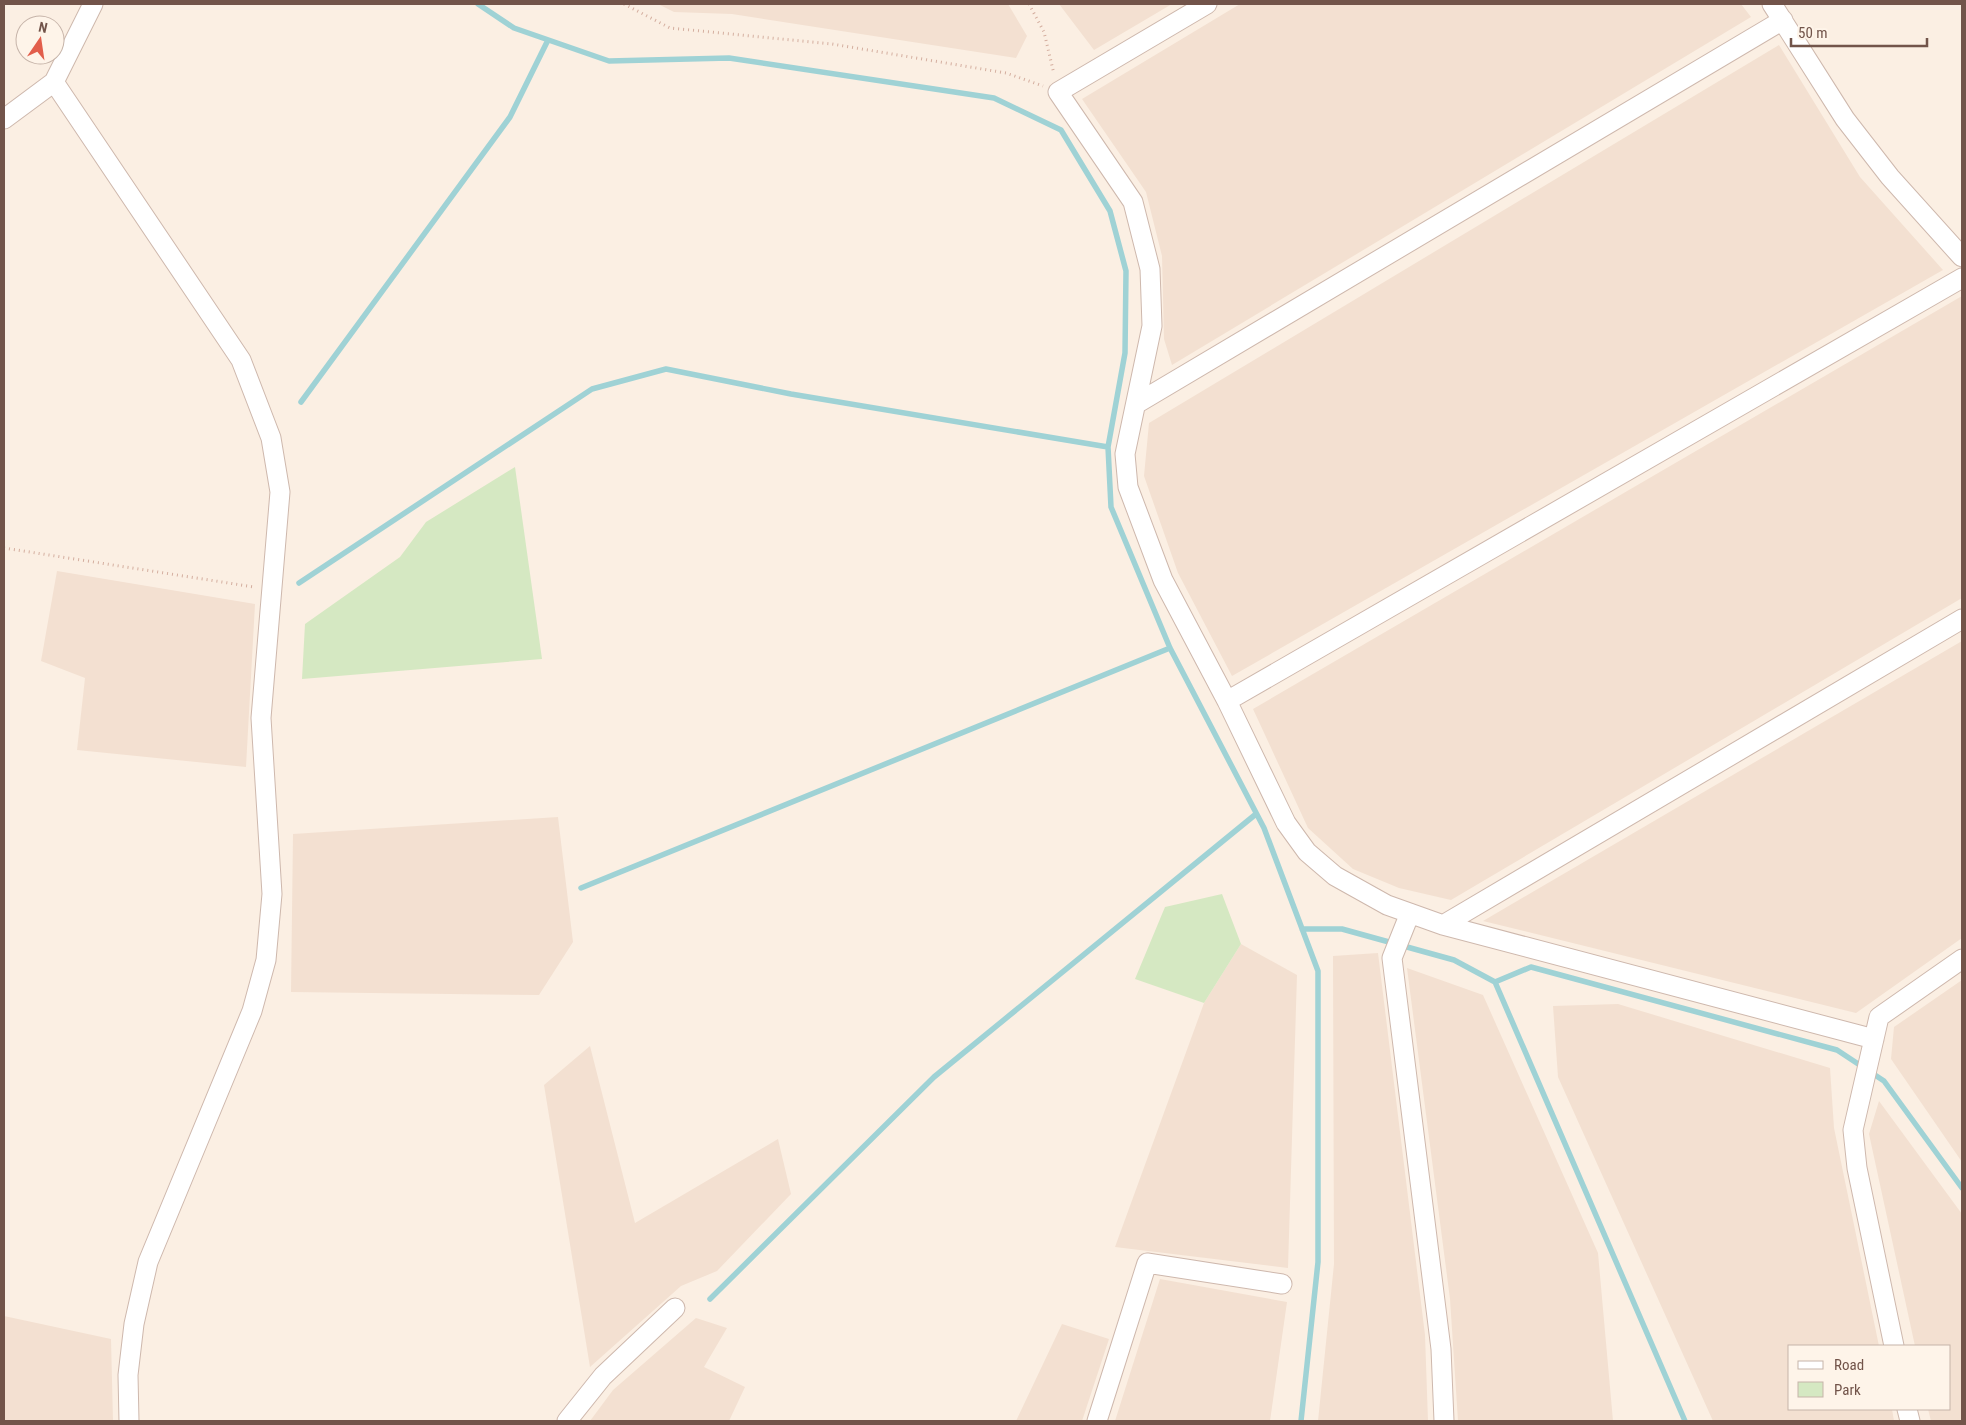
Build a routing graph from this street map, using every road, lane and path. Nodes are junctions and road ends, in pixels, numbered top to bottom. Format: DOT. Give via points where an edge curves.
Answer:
graph roads {
  1 [pos="93,4"];
  2 [pos="624,4"];
  3 [pos="1029,4"];
  4 [pos="1207,4"];
  5 [pos="1772,4"];
  6 [pos="1783,20"];
  7 [pos="54,82"];
  8 [pos="1058,92"];
  9 [pos="4,119"];
  10 [pos="1962,257"];
  11 [pos="1962,278"];
  12 [pos="1136,404"];
  13 [pos="4,548"];
  14 [pos="272,589"];
  15 [pos="1962,619"];
  16 [pos="1227,701"];
  17 [pos="1410,913"];
  18 [pos="1443,924"];
  19 [pos="1962,959"];
  20 [pos="1874,1039"];
  21 [pos="1282,1284"];
  22 [pos="675,1308"];
  23 [pos="1894,1345"];
  24 [pos="129,1421"];
  25 [pos="567,1421"];
  26 [pos="1097,1421"];
  27 [pos="1444,1421"];
  1 -- 7 [label="street"];
  2 -- 8 [label="path" via="670,28 832,44 1006,73"];
  3 -- 8 [label="path" via="1044,32"];
  4 -- 8 [label="street"];
  5 -- 6 [label="street"];
  6 -- 10 [label="street" via="1845,119 1890,177"];
  6 -- 12 [label="street"];
  7 -- 9 [label="street"];
  7 -- 14 [label="street" via="241,360 271,438 280,492"];
  8 -- 12 [label="street" via="1133,202 1150,269 1152,326"];
  11 -- 16 [label="street"];
  12 -- 16 [label="street" via="1125,454 1128,487 1163,580"];
  13 -- 14 [label="path"];
  14 -- 24 [label="street" via="260,718 272,894 266,960 252,1011 148,1262 134,1324 128,1375"];
  15 -- 18 [label="street"];
  16 -- 17 [label="street" via="1286,823 1307,852 1335,876 1387,905"];
  17 -- 18 [label="street"];
  17 -- 27 [label="street" via="1392,958 1441,1349"];
  18 -- 20 [label="street"];
  19 -- 20 [label="street" via="1879,1016"];
  20 -- 23 [label="street" via="1853,1130 1857,1168"];
  21 -- 26 [label="street" via="1147,1263"];
  22 -- 25 [label="street" via="603,1376"];
}
